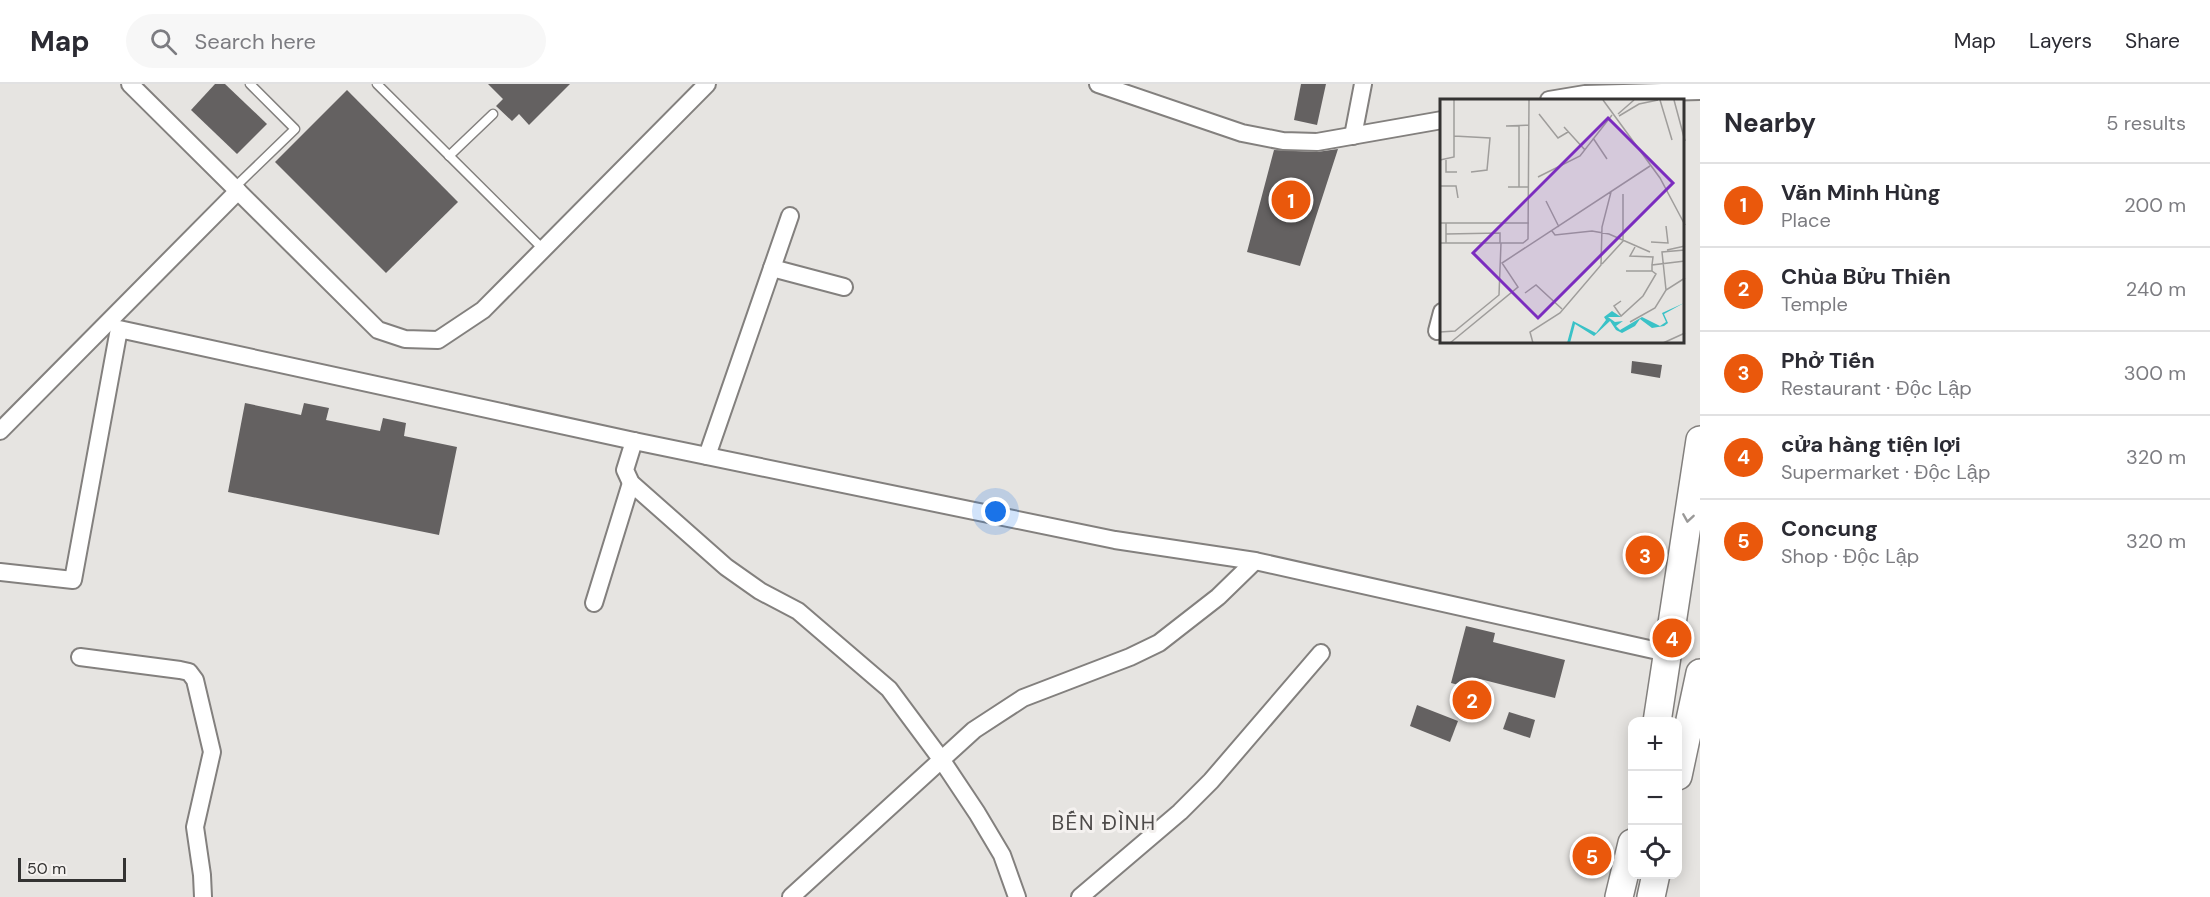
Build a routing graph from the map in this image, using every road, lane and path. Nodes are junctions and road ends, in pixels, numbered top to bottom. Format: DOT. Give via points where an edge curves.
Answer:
graph roads {
  1 [pos="130,84"];
  2 [pos="250,84"];
  3 [pos="377,84"];
  4 [pos="707,84"];
  5 [pos="1098,84"];
  6 [pos="1363,84"];
  7 [pos="1700,91"];
  8 [pos="1555,99"];
  9 [pos="493,114"];
  10 [pos="1440,120"];
  11 [pos="1353,136"];
  12 [pos="449,156"];
  13 [pos="236,190"];
  14 [pos="790,216"];
  15 [pos="543,249"];
  16 [pos="772,268"];
  17 [pos="844,287"];
  18 [pos="1440,320"];
  19 [pos="1437,332"];
  20 [pos="0,430"];
  21 [pos="1700,440"];
  22 [pos="634,441"];
  23 [pos="707,456"];
  24 [pos="631,483"];
  25 [pos="1255,561"];
  26 [pos="0,572"];
  27 [pos="594,603"];
  28 [pos="1321,653"];
  29 [pos="1667,653"];
  30 [pos="81,657"];
  31 [pos="1700,673"];
  32 [pos="1658,717"];
  33 [pos="941,759"];
  34 [pos="1678,771"];
  35 [pos="1628,860"];
  36 [pos="1655,879"];
  37 [pos="203,897"];
  38 [pos="791,897"];
  39 [pos="1017,897"];
  40 [pos="1080,897"];
  41 [pos="1619,897"];
  42 [pos="1651,897"];
  1 -- 13 [label="street"];
  2 -- 13 [label="lane" via="295,129"];
  3 -- 12 [label="lane"];
  4 -- 15 [label="street"];
  5 -- 11 [label="street" via="1252,135 1317,142"];
  6 -- 11 [label="street"];
  7 -- 8 [label="street" via="1585,94"];
  9 -- 12 [label="lane"];
  10 -- 11 [label="street"];
  12 -- 15 [label="lane"];
  13 -- 15 [label="street" via="378,330 405,339 438,340 483,310"];
  13 -- 20 [label="street"];
  14 -- 16 [label="street"];
  16 -- 17 [label="street"];
  16 -- 23 [label="street"];
  18 -- 19 [label="street"];
  21 -- 29 [label="highway, one-way"];
  22 -- 23 [label="street"];
  22 -- 24 [label="street" via="625,470"];
  22 -- 26 [label="street" via="119,329 73,580"];
  23 -- 25 [label="street" via="1115,540"];
  24 -- 27 [label="street"];
  24 -- 33 [label="street" via="726,567 798,611 889,688"];
  25 -- 29 [label="street"];
  25 -- 33 [label="street" via="1160,644 1023,698 974,730"];
  28 -- 40 [label="street" via="1211,781"];
  29 -- 32 [label="highway"];
  30 -- 37 [label="street" via="180,670 189,672 195,680 212,752 195,827"];
  31 -- 34 [label="highway"];
  33 -- 38 [label="street"];
  33 -- 39 [label="street" via="1002,855"];
  35 -- 41 [label="highway"];
  36 -- 42 [label="highway"];
}
